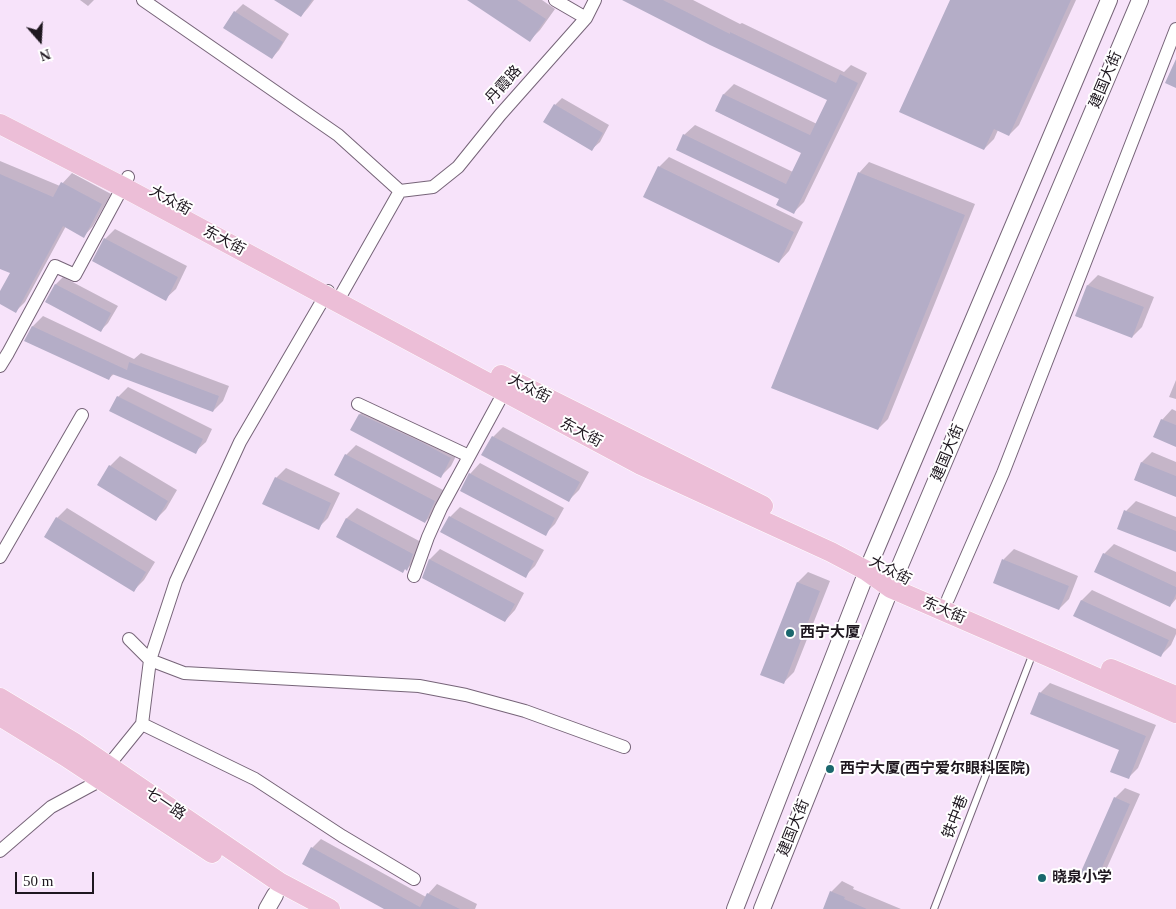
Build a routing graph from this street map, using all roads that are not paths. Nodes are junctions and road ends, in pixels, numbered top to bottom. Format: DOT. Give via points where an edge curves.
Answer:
graph roads {
  1 [pos="143,0"];
  2 [pos="555,0"];
  3 [pos="594,0"];
  4 [pos="1109,0"];
  5 [pos="1140,0"];
  6 [pos="586,18"];
  7 [pos="1176,29"];
  8 [pos="0,111"];
  9 [pos="0,124"];
  10 [pos="125,182"];
  11 [pos="400,191"];
  12 [pos="332,293"];
  13 [pos="0,366"];
  14 [pos="504,392"];
  15 [pos="358,404"];
  16 [pos="82,415"];
  17 [pos="469,456"];
  18 [pos="0,557"];
  19 [pos="869,566"];
  20 [pos="414,576"];
  21 [pos="894,581"];
  22 [pos="948,599"];
  23 [pos="129,639"];
  24 [pos="1034,650"];
  25 [pos="150,660"];
  26 [pos="1176,696"];
  27 [pos="0,698"];
  28 [pos="1176,713"];
  29 [pos="0,716"];
  30 [pos="142,724"];
  31 [pos="624,747"];
  32 [pos="104,773"];
  33 [pos="0,851"];
  34 [pos="414,880"];
  35 [pos="271,902"];
  36 [pos="302,909"];
  37 [pos="330,909"];
  38 [pos="735,909"];
  39 [pos="762,909"];
  40 [pos="934,909"];
  1 -- 11 [label="street" via="338,135"];
  2 -- 6 [label="street"];
  3 -- 6 [label="street, 丹霞路"];
  4 -- 19 [label="street, 建国大街"];
  5 -- 21 [label="street, 建国大街"];
  6 -- 11 [label="street, 丹霞路" via="458,167 433,187"];
  7 -- 22 [label="street" via="1003,473"];
  8 -- 10 [label="main road"];
  9 -- 10 [label="main road, 东大街"];
  10 -- 12 [label="main road, 东大街"];
  10 -- 13 [label="street" via="75,275 55,266"];
  11 -- 12 [label="street"];
  12 -- 14 [label="main road, 东大街"];
  12 -- 19 [label="main road, 大众街"];
  12 -- 25 [label="street" via="240,442 176,581"];
  14 -- 17 [label="street"];
  14 -- 19 [label="main road, 东大街" via="641,465 831,552"];
  15 -- 17 [label="street"];
  16 -- 18 [label="street"];
  17 -- 20 [label="street" via="441,508"];
  19 -- 21 [label="main road, 东大街"];
  19 -- 38 [label="street, 建国大街"];
  21 -- 22 [label="main road, 大众街"];
  21 -- 24 [label="main road, 东大街"];
  21 -- 39 [label="street, 建国大街"];
  22 -- 26 [label="main road, 大众街"];
  23 -- 25 [label="street"];
  24 -- 28 [label="main road, 东大街"];
  24 -- 40 [label="lane, 铁中巷"];
  25 -- 30 [label="street"];
  25 -- 31 [label="street" via="184,673 419,686 525,712"];
  27 -- 32 [label="main road, 七一路" via="72,742"];
  29 -- 32 [label="main road, 七一路" via="65,756"];
  30 -- 32 [label="street"];
  30 -- 34 [label="street" via="255,779"];
  32 -- 33 [label="street" via="51,807"];
  32 -- 35 [label="main road, 七一路"];
  32 -- 37 [label="main road, 七一路" via="279,882"];
  35 -- 36 [label="main road, 七一路"];
}
